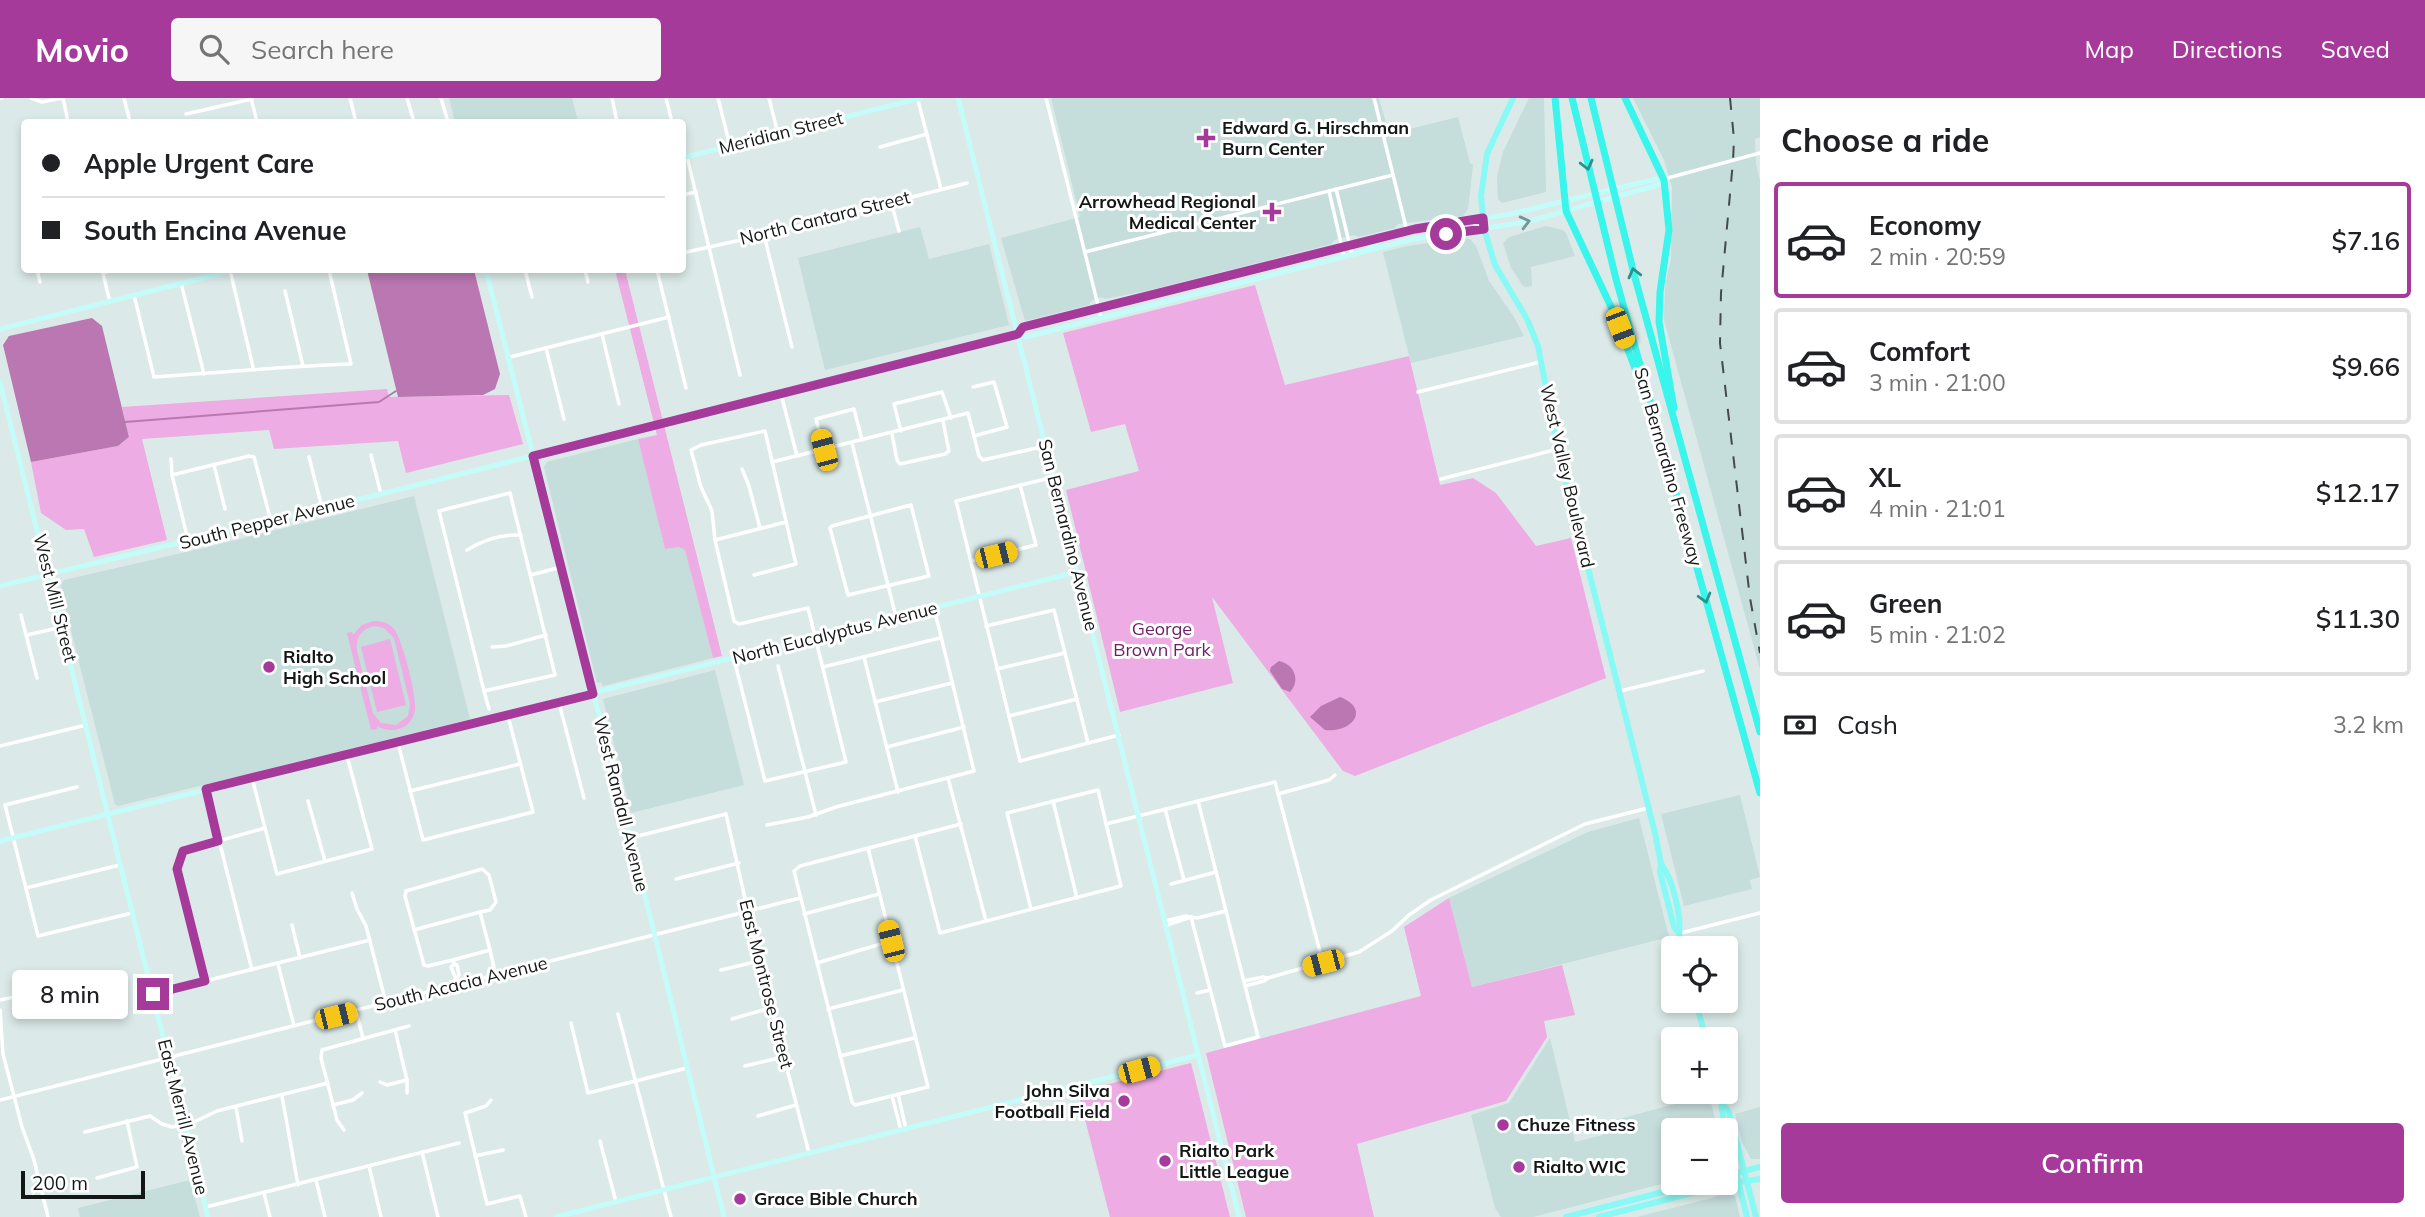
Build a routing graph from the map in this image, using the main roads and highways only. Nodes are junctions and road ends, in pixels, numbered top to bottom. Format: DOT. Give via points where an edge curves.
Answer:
graph roads {
  1 [pos="919,98"];
  2 [pos="958,98"];
  3 [pos="1513,98"];
  4 [pos="1555,98"];
  5 [pos="1572,98"];
  6 [pos="1591,98"];
  7 [pos="1625,98"];
  8 [pos="686,158"];
  9 [pos="1664,180"];
  10 [pos="1565,206"];
  11 [pos="1483,218"];
  12 [pos="1484,229"];
  13 [pos="1384,236"];
  14 [pos="1368,250"];
  15 [pos="220,273"];
  16 [pos="487,273"];
  17 [pos="0,329"];
  18 [pos="1018,334"];
  19 [pos="0,383"];
  20 [pos="1653,416"];
  21 [pos="533,456"];
  22 [pos="1683,457"];
  23 [pos="1077,572"];
  24 [pos="49,574"];
  25 [pos="0,586"];
  26 [pos="593,694"];
  27 [pos="1760,732"];
  28 [pos="1760,793"];
  29 [pos="108,814"];
  30 [pos="0,841"];
  31 [pos="1680,936"];
  32 [pos="1198,1055"];
  33 [pos="1723,1104"];
  34 [pos="1760,1167"];
  35 [pos="1746,1176"];
  36 [pos="714,1178"];
  37 [pos="1738,1178"];
  38 [pos="1760,1179"];
  39 [pos="1738,1185"];
  40 [pos="1661,1193"];
  41 [pos="1676,1195"];
  42 [pos="560,1216"];
  43 [pos="208,1217"];
  44 [pos="724,1217"];
  45 [pos="1239,1217"];
  46 [pos="1566,1217"];
  47 [pos="1599,1217"];
  48 [pos="1747,1217"];
  49 [pos="1756,1217"];
  1 -- 8 [label="main road, Meridian Street"];
  2 -- 18 [label="main road, San Bernardino Avenue"];
  3 -- 11 [label="main road, West Valley Boulevard" via="1487,154"];
  4 -- 10 [label="highway"];
  5 -- 20 [label="highway, San Bernardino Freeway, one-way"];
  22 -- 6 [label="highway, San Bernardino Freeway, one-way"];
  7 -- 9 [label="highway"];
  9 -- 10 [label="main road"];
  9 -- 22 [label="highway" via="1669,230 1659,322"];
  10 -- 11 [label="main road"];
  12 -- 10 [label="main road, one-way" via="1526,222"];
  10 -- 20 [label="highway" via="1614,312"];
  11 -- 12 [label="main road, West Valley Boulevard"];
  11 -- 13 [label="main road"];
  12 -- 14 [label="main road"];
  12 -- 31 [label="main road, West Valley Boulevard" via="1495,265 1527,321 1542,361 1558,449 1661,864 1672,888"];
  13 -- 14 [label="main road"];
  13 -- 18 [label="main road" via="1023,327"];
  14 -- 18 [label="main road" via="1026,337"];
  15 -- 17 [label="main road"];
  16 -- 21 [label="main road, West Randall Avenue"];
  18 -- 21 [label="main road, South Pepper Avenue"];
  18 -- 23 [label="main road, San Bernardino Avenue"];
  19 -- 24 [label="main road, West Mill Street"];
  20 -- 28 [label="highway, San Bernardino Freeway, one-way"];
  21 -- 24 [label="main road, South Pepper Avenue"];
  21 -- 26 [label="main road, West Randall Avenue"];
  22 -- 27 [label="highway, San Bernardino Freeway"];
  23 -- 26 [label="main road, North Eucalyptus Avenue"];
  23 -- 32 [label="main road, San Bernardino Avenue"];
  24 -- 25 [label="main road, South Pepper Avenue"];
  24 -- 29 [label="main road, West Mill Street"];
  26 -- 29 [label="main road, North Eucalyptus Avenue"];
  26 -- 36 [label="main road, West Randall Avenue"];
  29 -- 30 [label="main road, North Eucalyptus Avenue"];
  29 -- 43 [label="main road, East Merrill Avenue"];
  32 -- 36 [label="main road"];
  32 -- 45 [label="main road, San Bernardino Avenue"];
  33 -- 35 [label="main road"];
  34 -- 35 [label="main road"];
  35 -- 37 [label="main road"];
  35 -- 38 [label="main road"];
  35 -- 49 [label="main road"];
  36 -- 42 [label="main road"];
  36 -- 44 [label="main road, West Randall Avenue"];
  39 -- 48 [label="main road"];
  40 -- 46 [label="main road"];
  41 -- 47 [label="main road"];
}
